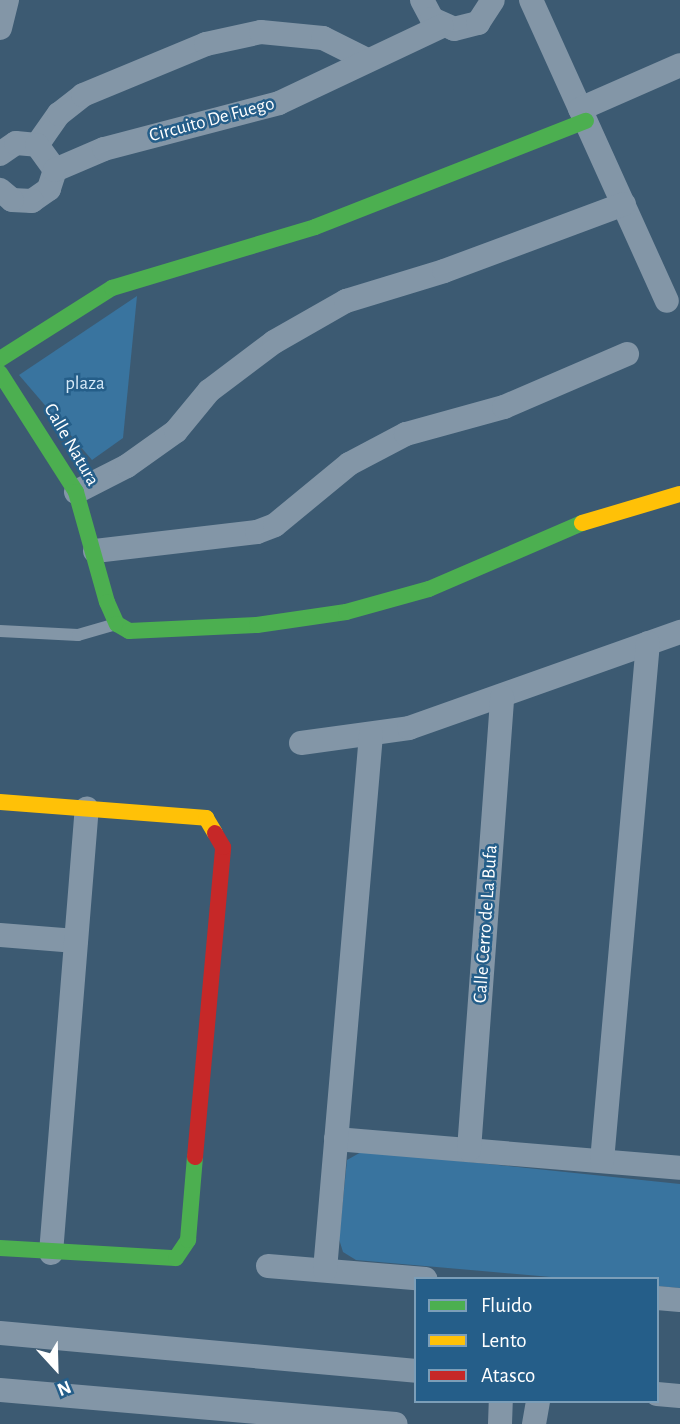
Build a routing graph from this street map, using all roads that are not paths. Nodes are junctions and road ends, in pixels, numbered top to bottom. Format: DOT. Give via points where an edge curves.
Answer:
graph roads {
  1 [pos="422,0"];
  2 [pos="493,0"];
  3 [pos="531,0"];
  4 [pos="442,26"];
  5 [pos="365,60"];
  6 [pos="680,65"];
  7 [pos="583,115"];
  8 [pos="37,145"];
  9 [pos="0,155"];
  10 [pos="55,170"];
  11 [pos="1,193"];
  12 [pos="624,204"];
  13 [pos="670,290"];
  14 [pos="627,354"];
  15 [pos="0,359"];
  16 [pos="0,373"];
  17 [pos="76,492"];
  18 [pos="680,494"];
  19 [pos="94,551"];
  20 [pos="117,624"];
  21 [pos="0,631"];
  22 [pos="680,632"];
  23 [pos="648,643"];
  24 [pos="502,697"];
  25 [pos="371,734"];
  26 [pos="301,743"];
  27 [pos="0,802"];
  28 [pos="87,808"];
  29 [pos="0,935"];
  30 [pos="76,940"];
  31 [pos="336,1139"];
  32 [pos="469,1150"];
  33 [pos="602,1161"];
  34 [pos="680,1168"];
  35 [pos="0,1248"];
  36 [pos="51,1253"];
  37 [pos="268,1266"];
  38 [pos="325,1270"];
  39 [pos="414,1278"];
  40 [pos="659,1298"];
  41 [pos="680,1300"];
  42 [pos="0,1333"];
  43 [pos="414,1371"];
  44 [pos="0,1390"];
  45 [pos="659,1394"];
  46 [pos="680,1396"];
  47 [pos="501,1403"];
  48 [pos="538,1403"];
  49 [pos="396,1424"];
  50 [pos="500,1424"];
  51 [pos="534,1424"];
  1 -- 4 [label="street"];
  2 -- 4 [label="street" via="478,23 467,28"];
  3 -- 7 [label="street"];
  4 -- 5 [label="street, Circuito De Fuego"];
  5 -- 8 [label="street" via="323,38 261,33 206,44 83,95 58,114"];
  5 -- 10 [label="street, Circuito De Fuego" via="279,103 104,149"];
  6 -- 7 [label="street"];
  7 -- 12 [label="street"];
  7 -- 15 [label="street" via="315,227 112,288"];
  8 -- 9 [label="street" via="16,143"];
  8 -- 10 [label="street"];
  10 -- 11 [label="street" via="42,197 22,202"];
  12 -- 13 [label="street"];
  12 -- 17 [label="street" via="444,271 346,301 209,391 176,431 127,467"];
  14 -- 19 [label="street" via="504,407 406,434 349,464 275,525 257,533"];
  16 -- 17 [label="street, Calle Natura"];
  17 -- 19 [label="street, Calle Natura"];
  18 -- 20 [label="street" via="587,521 429,589 346,612 152,633"];
  19 -- 20 [label="street, Calle Natura"];
  20 -- 21 [label="lane" via="78,635"];
  22 -- 23 [label="street"];
  23 -- 24 [label="street"];
  23 -- 33 [label="street"];
  24 -- 25 [label="street"];
  24 -- 32 [label="street, Calle Cerro de La Bufa"];
  25 -- 26 [label="street"];
  25 -- 31 [label="street"];
  27 -- 28 [label="street"];
  28 -- 30 [label="street"];
  28 -- 36 [label="street" via="206,818 223,846 188,1240 176,1258 158,1261"];
  29 -- 30 [label="street"];
  30 -- 36 [label="street"];
  31 -- 32 [label="street"];
  31 -- 38 [label="street"];
  32 -- 33 [label="street"];
  33 -- 34 [label="street"];
  35 -- 36 [label="street"];
  37 -- 38 [label="street"];
  38 -- 39 [label="street"];
  40 -- 41 [label="street"];
  42 -- 43 [label="street"];
  44 -- 49 [label="street"];
  45 -- 46 [label="street"];
  47 -- 50 [label="street"];
  48 -- 51 [label="street"];
}
